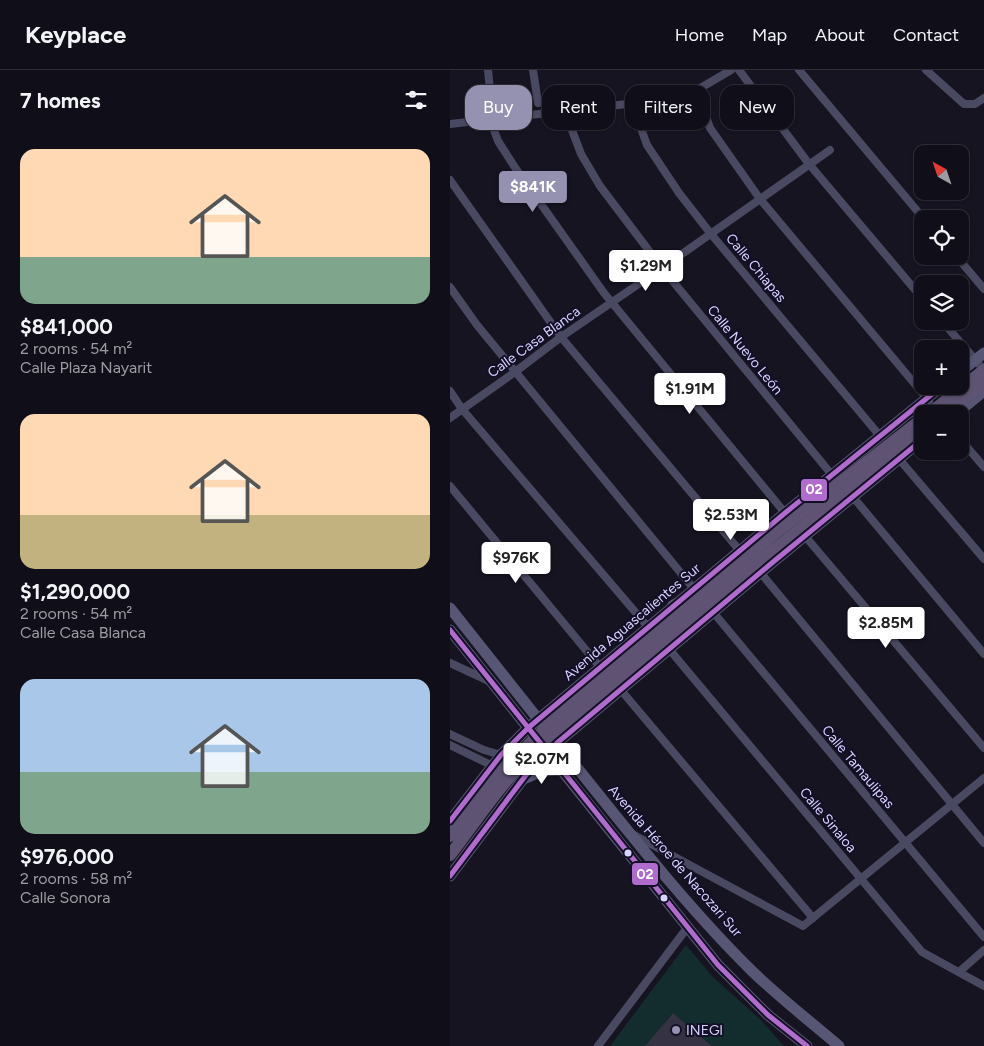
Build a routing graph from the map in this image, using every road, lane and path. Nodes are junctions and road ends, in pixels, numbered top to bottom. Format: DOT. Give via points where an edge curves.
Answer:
graph roads {
  1 [pos="488,70"];
  2 [pos="533,70"];
  3 [pos="731,70"];
  4 [pos="739,70"];
  5 [pos="926,70"];
  6 [pos="802,71"];
  7 [pos="489,85"];
  8 [pos="706,85"];
  9 [pos="984,98"];
  10 [pos="538,104"];
  11 [pos="465,123"];
  12 [pos="450,124"];
  13 [pos="710,128"];
  14 [pos="495,130"];
  15 [pos="572,130"];
  16 [pos="642,130"];
  17 [pos="830,150"];
  18 [pos="809,164"];
  19 [pos="538,178"];
  20 [pos="450,180"];
  21 [pos="528,185"];
  22 [pos="760,199"];
  23 [pos="917,210"];
  24 [pos="711,234"];
  25 [pos="964,265"];
  26 [pos="662,268"];
  27 [pos="450,287"];
  28 [pos="914,289"];
  29 [pos="984,289"];
  30 [pos="611,302"];
  31 [pos="951,330"];
  32 [pos="561,336"];
  33 [pos="982,363"];
  34 [pos="969,368"];
  35 [pos="515,372"];
  36 [pos="984,382"];
  37 [pos="450,391"];
  38 [pos="984,391"];
  39 [pos="931,395"];
  40 [pos="927,398"];
  41 [pos="932,405"];
  42 [pos="938,405"];
  43 [pos="956,405"];
  44 [pos="967,405"];
  45 [pos="462,409"];
  46 [pos="450,418"];
  47 [pos="914,425"];
  48 [pos="880,436"];
  49 [pos="914,437"];
  50 [pos="914,447"];
  51 [pos="969,450"];
  52 [pos="899,459"];
  53 [pos="984,467"];
  54 [pos="832,475"];
  55 [pos="450,486"];
  56 [pos="853,497"];
  57 [pos="785,513"];
  58 [pos="805,536"];
  59 [pos="780,537"];
  60 [pos="740,551"];
  61 [pos="984,559"];
  62 [pos="760,572"];
  63 [pos="694,589"];
  64 [pos="716,589"];
  65 [pos="673,606"];
  66 [pos="450,608"];
  67 [pos="713,612"];
  68 [pos="450,630"];
  69 [pos="660,637"];
  70 [pos="683,637"];
  71 [pos="984,654"];
  72 [pos="450,663"];
  73 [pos="600,667"];
  74 [pos="492,682"];
  75 [pos="620,689"];
  76 [pos="551,708"];
  77 [pos="538,719"];
  78 [pos="528,728"];
  79 [pos="573,729"];
  80 [pos="450,734"];
  81 [pos="557,743"];
  82 [pos="450,744"];
  83 [pos="984,748"];
  84 [pos="547,752"];
  85 [pos="501,755"];
  86 [pos="493,766"];
  87 [pos="561,770"];
  88 [pos="526,775"];
  89 [pos="984,778"];
  90 [pos="516,788"];
  91 [pos="952,804"];
  92 [pos="450,821"];
  93 [pos="627,831"];
  94 [pos="450,836"];
  95 [pos="905,842"];
  96 [pos="984,843"];
  97 [pos="450,854"];
  98 [pos="450,876"];
  99 [pos="861,879"];
  100 [pos="812,918"];
  101 [pos="688,928"];
  102 [pos="984,937"];
  103 [pos="984,950"];
  104 [pos="959,972"];
  105 [pos="984,986"];
  106 [pos="598,1046"];
  107 [pos="807,1046"];
  108 [pos="840,1046"];
  1 -- 7 [label="street"];
  2 -- 10 [label="street"];
  3 -- 8 [label="street"];
  4 -- 18 [label="street"];
  5 -- 9 [label="street" via="964,104 970,106"];
  6 -- 23 [label="street"];
  11 -- 12 [label="street"];
  13 -- 22 [label="street"];
  14 -- 21 [label="street" via="498,141"];
  15 -- 26 [label="street, Calle Nuevo León" via="580,154 595,179"];
  16 -- 24 [label="street, Calle Chiapas" via="647,145"];
  17 -- 18 [label="street, Calle Casa Blanca"];
  18 -- 22 [label="street, Calle Casa Blanca"];
  18 -- 28 [label="street"];
  19 -- 21 [label="street"];
  20 -- 32 [label="street"];
  21 -- 30 [label="street"];
  22 -- 24 [label="street, Calle Casa Blanca"];
  22 -- 40 [label="street"];
  24 -- 26 [label="street, Calle Casa Blanca"];
  24 -- 48 [label="street, Calle Chiapas"];
  25 -- 29 [label="street"];
  26 -- 30 [label="street, Calle Casa Blanca"];
  26 -- 54 [label="street, Calle Nuevo León"];
  27 -- 35 [label="street"];
  30 -- 32 [label="street, Calle Casa Blanca"];
  30 -- 57 [label="street"];
  31 -- 33 [label="street"];
  32 -- 35 [label="street, Calle Casa Blanca"];
  32 -- 60 [label="street"];
  33 -- 34 [label="street"];
  33 -- 42 [label="main road, bridge"];
  35 -- 45 [label="street, Calle Casa Blanca"];
  35 -- 63 [label="street"];
  36 -- 43 [label="main road"];
  37 -- 45 [label="street, Calle Sinaloa"];
  38 -- 44 [label="street"];
  39 -- 40 [label="street, Avenida Aguascalientes Sur"];
  40 -- 41 [label="street"];
  40 -- 48 [label="street, Avenida Aguascalientes Sur"];
  45 -- 46 [label="street, Calle Casa Blanca"];
  45 -- 69 [label="street, Calle Sinaloa"];
  47 -- 59 [label="main road, Avenida Aguascalientes Sur"];
  48 -- 54 [label="street, Avenida Aguascalientes Sur"];
  49 -- 59 [label="main road, Avenida Aguascalientes Sur"];
  50 -- 52 [label="street, Avenida Aguascalientes Sur"];
  51 -- 53 [label="street"];
  52 -- 56 [label="street, Avenida Aguascalientes Sur"];
  52 -- 61 [label="street"];
  54 -- 57 [label="street, Avenida Aguascalientes Sur"];
  55 -- 73 [label="street"];
  56 -- 58 [label="street, Avenida Aguascalientes Sur"];
  56 -- 71 [label="street"];
  57 -- 60 [label="street, Avenida Aguascalientes Sur"];
  58 -- 62 [label="street, Avenida Aguascalientes Sur"];
  58 -- 83 [label="street"];
  59 -- 64 [label="main road, Avenida Aguascalientes Sur"];
  60 -- 63 [label="street, Avenida Aguascalientes Sur"];
  62 -- 67 [label="street, Avenida Aguascalientes Sur"];
  62 -- 91 [label="street"];
  63 -- 65 [label="street, Avenida Aguascalientes Sur"];
  64 -- 65 [label="main road" via="701,588"];
  64 -- 69 [label="main road, Avenida Aguascalientes Sur"];
  64 -- 70 [label="main road" via="711,607"];
  65 -- 69 [label="street, Avenida Aguascalientes Sur"];
  66 -- 77 [label="street, Avenida Héroe de Nacozari Sur"];
  67 -- 70 [label="street, Avenida Aguascalientes Sur"];
  67 -- 95 [label="street, Calle Tamaulipas"];
  68 -- 74 [label="street, Avenida Héroe de Nacozari Sur"];
  69 -- 70 [label="street, Avenida Aguascalientes Sur"];
  69 -- 73 [label="street, Avenida Aguascalientes Sur"];
  69 -- 75 [label="street, Avenida Aguascalientes Sur"];
  69 -- 94 [label="main road, Avenida Aguascalientes Sur, bridge" via="560,714 507,766"];
  69 -- 97 [label="main road, Avenida Aguascalientes Sur, bridge" via="514,772"];
  69 -- 99 [label="street, Calle Sinaloa"];
  72 -- 74 [label="street"];
  73 -- 76 [label="street, Avenida Aguascalientes Sur"];
  74 -- 78 [label="street, Avenida Héroe de Nacozari Sur"];
  75 -- 79 [label="street, Avenida Aguascalientes Sur"];
  75 -- 100 [label="street"];
  76 -- 77 [label="street, Avenida Aguascalientes Sur"];
  76 -- 79 [label="street" via="549,717 556,729 566,732"];
  77 -- 78 [label="street, Avenida Aguascalientes Sur"];
  77 -- 81 [label="street, Avenida Héroe de Nacozari Sur"];
  78 -- 84 [label="street, Avenida Héroe de Nacozari Sur"];
  78 -- 85 [label="street, Avenida Aguascalientes Sur"];
  79 -- 81 [label="street, Avenida Aguascalientes Sur"];
  80 -- 85 [label="street"];
  81 -- 84 [label="street, Avenida Aguascalientes Sur"];
  81 -- 93 [label="street, Avenida Héroe de Nacozari Sur"];
  82 -- 86 [label="street"];
  84 -- 87 [label="street, Avenida Héroe de Nacozari Sur"];
  84 -- 88 [label="street, Avenida Aguascalientes Sur"];
  85 -- 86 [label="street, Avenida Aguascalientes Sur"];
  85 -- 88 [label="street" via="517,754 528,767"];
  86 -- 92 [label="street, Avenida Aguascalientes Sur"];
  87 -- 90 [label="street" via="536,773"];
  87 -- 101 [label="street, Avenida Héroe de Nacozari Sur"];
  88 -- 90 [label="street, Avenida Aguascalientes Sur"];
  89 -- 91 [label="street"];
  90 -- 98 [label="street, Avenida Aguascalientes Sur"];
  91 -- 95 [label="street"];
  91 -- 96 [label="street"];
  93 -- 100 [label="street" via="803,926"];
  93 -- 108 [label="street, Avenida Héroe de Nacozari Sur" via="754,973"];
  95 -- 99 [label="street"];
  95 -- 102 [label="street, Calle Tamaulipas"];
  99 -- 100 [label="street"];
  99 -- 104 [label="street, Calle Sinaloa" via="922,952"];
  101 -- 106 [label="street"];
  101 -- 107 [label="street, Avenida Héroe de Nacozari Sur" via="718,965 768,1015"];
  103 -- 104 [label="street"];
  104 -- 105 [label="street, Calle Sinaloa"];
}
